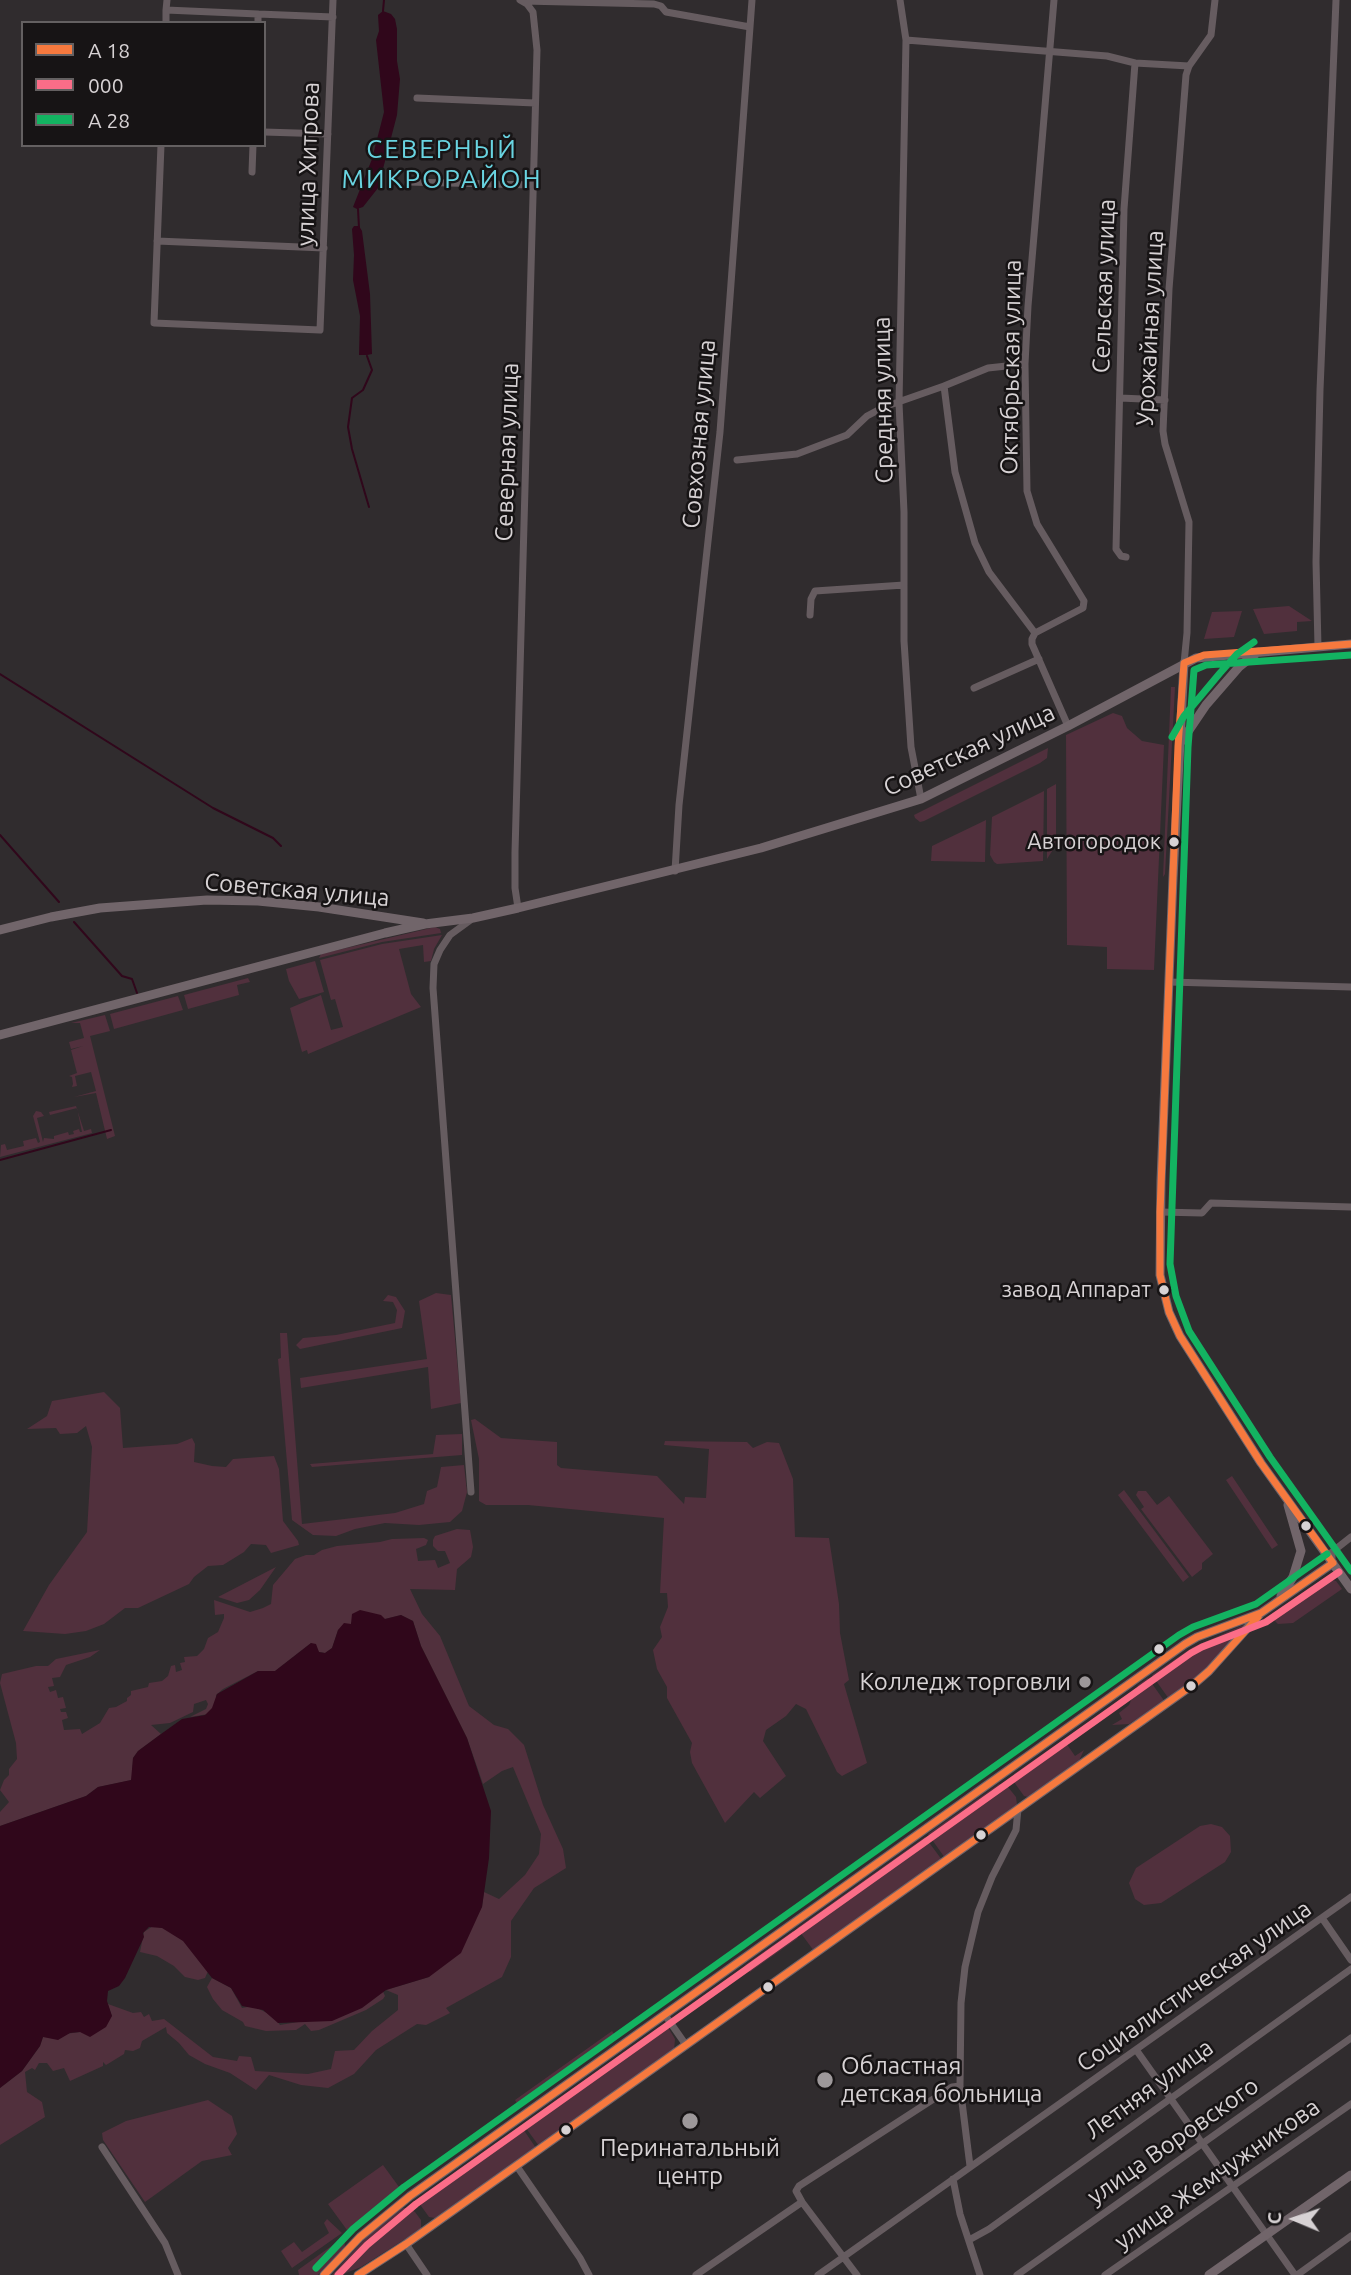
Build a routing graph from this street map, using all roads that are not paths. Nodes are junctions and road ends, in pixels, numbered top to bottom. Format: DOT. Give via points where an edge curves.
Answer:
graph roads {
  1 [pos="167,0"];
  2 [pos="333,0"];
  3 [pos="752,0"];
  4 [pos="900,0"];
  5 [pos="1054,0"];
  6 [pos="1215,0"];
  7 [pos="1336,0"];
  8 [pos="521,1"];
  9 [pos="166,10"];
  10 [pos="333,17"];
  11 [pos="258,18"];
  12 [pos="166,21"];
  13 [pos="750,27"];
  14 [pos="906,40"];
  15 [pos="1051,53"];
  16 [pos="1135,63"];
  17 [pos="1189,65"];
  18 [pos="417,98"];
  19 [pos="535,103"];
  20 [pos="266,132"];
  21 [pos="328,134"];
  22 [pos="161,147"];
  23 [pos="253,147"];
  24 [pos="252,172"];
  25 [pos="408,182"];
  26 [pos="533,185"];
  27 [pos="157,241"];
  28 [pos="324,248"];
  29 [pos="1025,364"];
  30 [pos="943,386"];
  31 [pos="1120,398"];
  32 [pos="1165,400"];
  33 [pos="899,403"];
  34 [pos="737,460"];
  35 [pos="1126,557"];
  36 [pos="904,585"];
  37 [pos="810,615"];
  38 [pos="1035,633"];
  39 [pos="1351,644"];
  40 [pos="1318,647"];
  41 [pos="1260,651"];
  42 [pos="1039,659"];
  43 [pos="1184,663"];
  44 [pos="974,688"];
  45 [pos="1068,726"];
  46 [pos="1178,746"];
  47 [pos="921,799"];
  48 [pos="675,870"];
  49 [pos="518,908"];
  50 [pos="473,918"];
  51 [pos="425,924"];
  52 [pos="0,930"];
  53 [pos="1169,982"];
  54 [pos="1351,987"];
  55 [pos="0,1035"];
  56 [pos="1351,1207"];
  57 [pos="1160,1212"];
  58 [pos="471,1492"];
  59 [pos="1284,1494"];
  60 [pos="1351,1537"];
  61 [pos="1332,1563"];
  62 [pos="1351,1590"];
  63 [pos="1276,1603"];
  64 [pos="1261,1613"];
  65 [pos="1018,1809"];
  66 [pos="1351,1897"];
  67 [pos="1322,1919"];
  68 [pos="1351,1960"];
  69 [pos="1351,1969"];
  70 [pos="665,2015"];
  71 [pos="1351,2038"];
  72 [pos="685,2045"];
  73 [pos="1137,2050"];
  74 [pos="960,2086"];
  75 [pos="1170,2097"];
  76 [pos="1351,2104"];
  77 [pos="1202,2143"];
  78 [pos="102,2147"];
  79 [pos="516,2165"];
  80 [pos="970,2166"];
  81 [pos="1351,2175"];
  82 [pos="953,2179"];
  83 [pos="1232,2186"];
  84 [pos="802,2202"];
  85 [pos="1266,2234"];
  86 [pos="1351,2236"];
  87 [pos="969,2240"];
  88 [pos="406,2244"];
  89 [pos="844,2257"];
  90 [pos="363,2274"];
  91 [pos="178,2275"];
  92 [pos="324,2275"];
  93 [pos="427,2275"];
  94 [pos="589,2275"];
  95 [pos="696,2275"];
  96 [pos="818,2275"];
  97 [pos="857,2275"];
  98 [pos="980,2275"];
  99 [pos="1017,2275"];
  100 [pos="1105,2275"];
  101 [pos="1209,2275"];
  102 [pos="1296,2275"];
  1 -- 9 [label="street"];
  2 -- 10 [label="street, улица Хитрова"];
  3 -- 13 [label="street, Совхозная улица"];
  4 -- 14 [label="street, Средняя улица"];
  5 -- 15 [label="street, Октябрьская улица"];
  6 -- 17 [label="street, Урожайная улица" via="1211,35"];
  7 -- 40 [label="street" via="1320,403"];
  8 -- 13 [label="street" via="654,4 666,12"];
  8 -- 19 [label="street, Северная улица" via="533,12 536,26"];
  9 -- 11 [label="street"];
  9 -- 12 [label="street"];
  10 -- 11 [label="street"];
  10 -- 21 [label="street, улица Хитрова"];
  13 -- 48 [label="street, Совхозная улица" via="720,432"];
  14 -- 15 [label="street"];
  14 -- 33 [label="street, Средняя улица"];
  15 -- 16 [label="street" via="1107,56"];
  15 -- 29 [label="street, Октябрьская улица"];
  16 -- 17 [label="street"];
  16 -- 31 [label="street, Сельская улица" via="1124,209"];
  17 -- 32 [label="street, Урожайная улица" via="1171,264"];
  18 -- 19 [label="street"];
  19 -- 26 [label="street, Северная улица"];
  20 -- 21 [label="street"];
  21 -- 28 [label="street, улица Хитрова"];
  22 -- 27 [label="street"];
  23 -- 24 [label="street"];
  25 -- 26 [label="street"];
  26 -- 49 [label="street, Северная улица"];
  27 -- 28 [label="street"];
  27 -- 28 [label="street, улица Хитрова" via="154,323 320,330"];
  29 -- 30 [label="street" via="988,368"];
  29 -- 38 [label="street, Октябрьская улица" via="1031,508 1084,601 1083,608"];
  30 -- 33 [label="street"];
  30 -- 38 [label="street" via="955,472 975,543 989,572"];
  31 -- 32 [label="street"];
  31 -- 35 [label="street, Сельская улица" via="1116,549"];
  32 -- 43 [label="street, Урожайная улица" via="1165,444 1190,536"];
  33 -- 34 [label="street" via="867,416 847,435 797,454"];
  33 -- 36 [label="street, Средняя улица"];
  36 -- 37 [label="street" via="815,591"];
  36 -- 47 [label="street, Средняя улица" via="911,747"];
  38 -- 42 [label="street" via="1032,644"];
  39 -- 40 [label="main road, Советская улица"];
  40 -- 41 [label="main road, Советская улица"];
  41 -- 43 [label="main road, Советская улица" via="1204,655"];
  41 -- 46 [label="main road" via="1239,667 1206,705"];
  42 -- 44 [label="street"];
  42 -- 45 [label="street"];
  43 -- 45 [label="main road, Советская улица"];
  43 -- 46 [label="main road"];
  45 -- 47 [label="main road, Советская улица"];
  46 -- 53 [label="main road"];
  47 -- 48 [label="main road, Советская улица"];
  48 -- 49 [label="main road, Советская улица"];
  49 -- 50 [label="main road, Советская улица"];
  50 -- 51 [label="main road, Советская улица"];
  50 -- 58 [label="street" via="450,935 440,950 433,988"];
  51 -- 52 [label="main road, Советская улица" via="319,907 207,900 100,908"];
  51 -- 55 [label="main road"];
  53 -- 54 [label="street"];
  53 -- 57 [label="main road"];
  56 -- 57 [label="street" via="1211,1203 1202,1213"];
  57 -- 59 [label="main road" via="1160,1275 1169,1312 1180,1336"];
  59 -- 61 [label="main road"];
  59 -- 63 [label="main road" via="1301,1551 1293,1577"];
  60 -- 61 [label="street" via="1332,1552"];
  61 -- 62 [label="main road"];
  61 -- 63 [label="main road"];
  63 -- 64 [label="main road"];
  64 -- 65 [label="main road" via="1194,1684"];
  64 -- 70 [label="main road" via="1185,1644"];
  65 -- 72 [label="main road"];
  65 -- 74 [label="street" via="1016,1830 992,1877 969,1942 961,2003"];
  66 -- 67 [label="street, Социалистическая улица"];
  67 -- 68 [label="street"];
  67 -- 73 [label="street, Социалистическая улица"];
  69 -- 75 [label="street, Летняя улица"];
  70 -- 72 [label="street"];
  70 -- 92 [label="main road" via="410,2196 360,2237"];
  71 -- 77 [label="street, улица Воровского"];
  72 -- 79 [label="main road"];
  73 -- 75 [label="street"];
  73 -- 80 [label="street, Социалистическая улица"];
  74 -- 80 [label="street"];
  74 -- 84 [label="street" via="799,2186 796,2191"];
  75 -- 77 [label="street"];
  75 -- 87 [label="street, Летняя улица"];
  76 -- 83 [label="street, улица Жемчужникова"];
  77 -- 83 [label="street"];
  77 -- 99 [label="street, улица Воровского"];
  78 -- 91 [label="street" via="165,2242"];
  79 -- 88 [label="main road"];
  79 -- 94 [label="street"];
  80 -- 82 [label="street, Социалистическая улица"];
  81 -- 85 [label="main road"];
  82 -- 87 [label="street"];
  82 -- 89 [label="street, Социалистическая улица"];
  83 -- 85 [label="street"];
  83 -- 100 [label="street, улица Жемчужникова"];
  84 -- 89 [label="street"];
  84 -- 95 [label="street"];
  85 -- 101 [label="main road"];
  85 -- 102 [label="street"];
  86 -- 102 [label="street"];
  87 -- 98 [label="street"];
  88 -- 90 [label="main road"];
  88 -- 93 [label="street"];
  89 -- 96 [label="street, Социалистическая улица"];
  89 -- 97 [label="street"];
}
